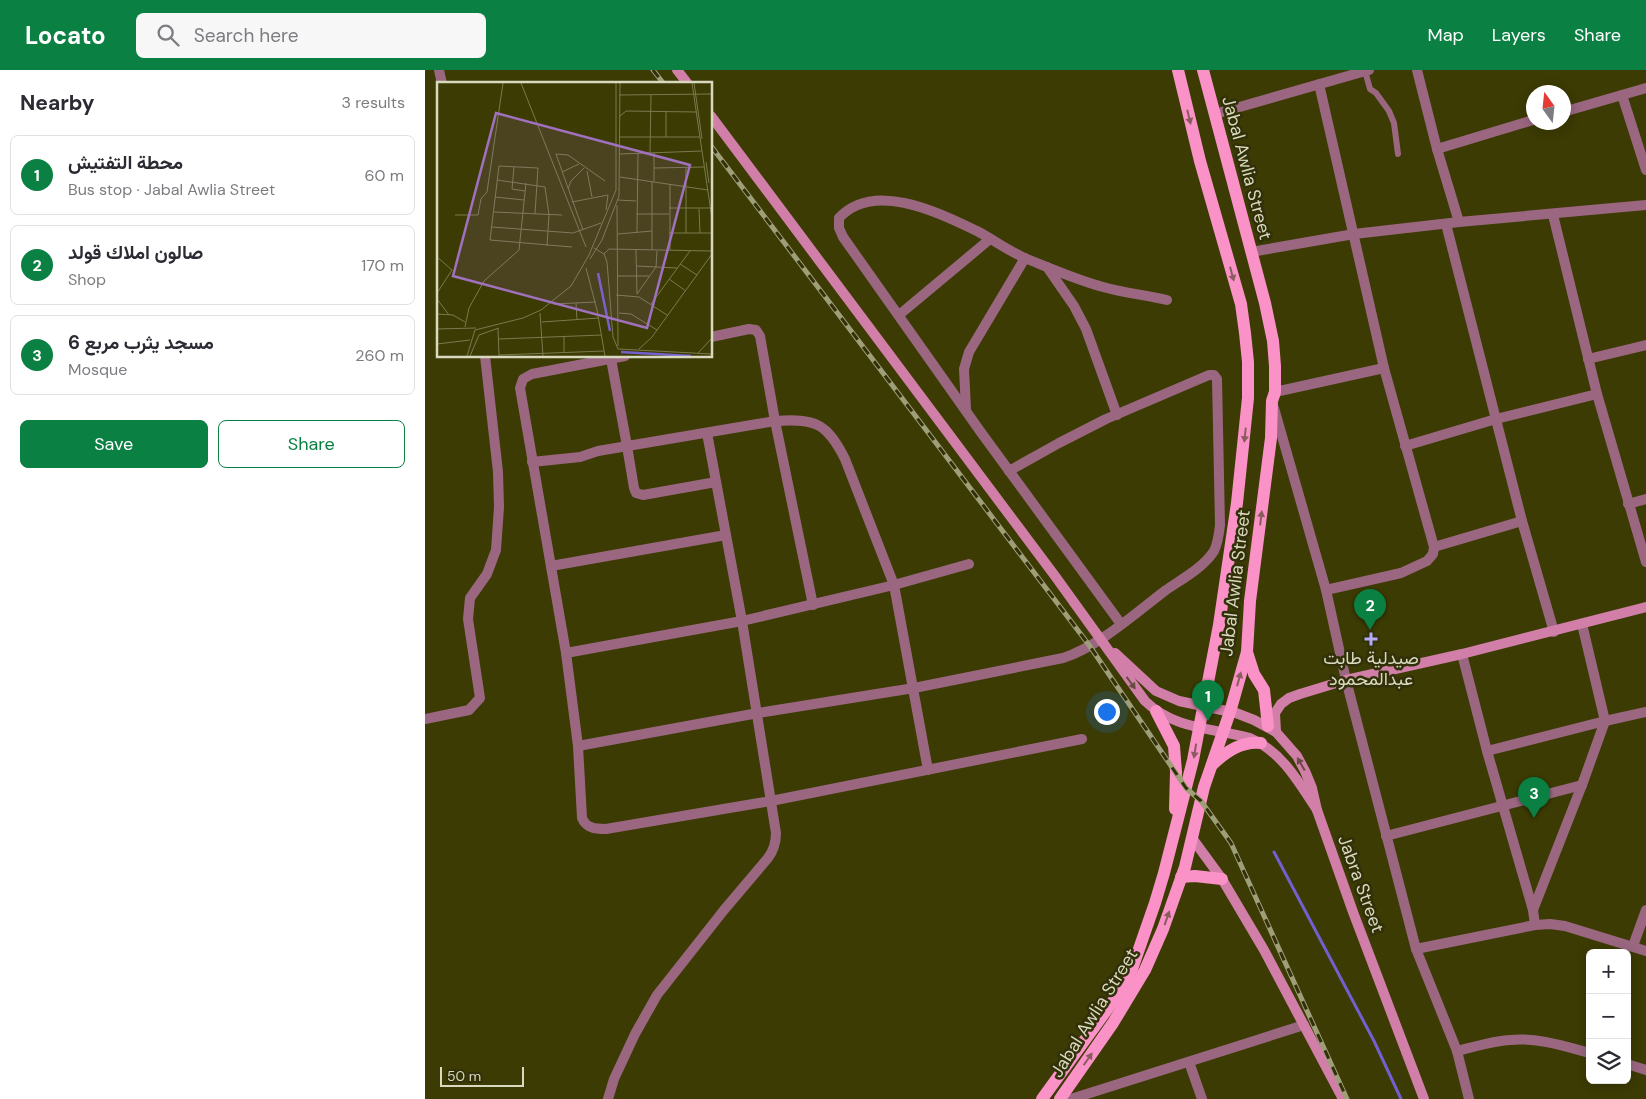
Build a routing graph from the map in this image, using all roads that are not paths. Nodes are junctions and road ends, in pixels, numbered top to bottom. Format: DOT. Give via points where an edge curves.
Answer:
graph roads {
  1 [pos="677,70"];
  2 [pos="1177,70"];
  3 [pos="1203,70"];
  4 [pos="1417,70"];
  5 [pos="1367,71"];
  6 [pos="686,82"];
  7 [pos="1319,84"];
  8 [pos="1646,88"];
  9 [pos="1622,95"];
  10 [pos="1571,110"];
  11 [pos="1215,114"];
  12 [pos="713,119"];
  13 [pos="1526,122"];
  14 [pos="1437,149"];
  15 [pos="1398,154"];
  16 [pos="1646,170"];
  17 [pos="1646,205"];
  18 [pos="1553,214"];
  19 [pos="1459,222"];
  20 [pos="1446,224"];
  21 [pos="1354,234"];
  22 [pos="990,239"];
  23 [pos="1251,252"];
  24 [pos="1025,258"];
  25 [pos="1047,267"];
  26 [pos="1167,300"];
  27 [pos="899,315"];
  28 [pos="713,337"];
  29 [pos="1646,345"];
  30 [pos="485,358"];
  31 [pos="616,358"];
  32 [pos="1588,358"];
  33 [pos="611,359"];
  34 [pos="1384,368"];
  35 [pos="1597,394"];
  36 [pos="1273,397"];
  37 [pos="967,412"];
  38 [pos="1117,415"];
  39 [pos="1496,419"];
  40 [pos="775,421"];
  41 [pos="707,433"];
  42 [pos="627,446"];
  43 [pos="1405,446"];
  44 [pos="532,462"];
  45 [pos="1009,471"];
  46 [pos="716,482"];
  47 [pos="1646,499"];
  48 [pos="1628,504"];
  49 [pos="1523,521"];
  50 [pos="726,535"];
  51 [pos="1434,547"];
  52 [pos="1646,562"];
  53 [pos="969,564"];
  54 [pos="551,566"];
  55 [pos="894,585"];
  56 [pos="1326,590"];
  57 [pos="813,605"];
  58 [pos="1646,607"];
  59 [pos="742,621"];
  60 [pos="1121,624"];
  61 [pos="1582,624"];
  62 [pos="1554,632"];
  63 [pos="1102,641"];
  64 [pos="1247,652"];
  65 [pos="566,653"];
  66 [pos="1462,654"];
  67 [pos="1347,680"];
  68 [pos="914,688"];
  69 [pos="1203,706"];
  70 [pos="1156,711"];
  71 [pos="1230,712"];
  72 [pos="1646,712"];
  73 [pos="758,713"];
  74 [pos="425,719"];
  75 [pos="1605,721"];
  76 [pos="1199,727"];
  77 [pos="1272,729"];
  78 [pos="1224,733"];
  79 [pos="1082,739"];
  80 [pos="1261,743"];
  81 [pos="578,746"];
  82 [pos="1487,752"];
  83 [pos="1210,767"];
  84 [pos="928,770"];
  85 [pos="1582,785"];
  86 [pos="771,800"];
  87 [pos="1503,805"];
  88 [pos="1317,810"];
  89 [pos="1387,836"];
  90 [pos="1192,838"];
  91 [pos="1171,845"];
  92 [pos="1181,877"];
  93 [pos="1222,879"];
  94 [pos="1533,910"];
  95 [pos="1646,910"];
  96 [pos="1535,925"];
  97 [pos="1633,946"];
  98 [pos="1416,950"];
  99 [pos="1646,951"];
  100 [pos="1304,1024"];
  101 [pos="1457,1051"];
  102 [pos="1586,1052"];
  103 [pos="1189,1062"];
  104 [pos="1631,1065"];
  105 [pos="1646,1070"];
  106 [pos="608,1099"];
  107 [pos="1042,1099"];
  108 [pos="1060,1099"];
  109 [pos="1071,1099"];
  110 [pos="1202,1099"];
  111 [pos="1343,1099"];
  112 [pos="1424,1099"];
  113 [pos="1469,1099"];
  1 -- 6 [label="street"];
  2 -- 69 [label="main road, Jabal Awlia Street, one-way" via="1241,304 1248,362 1245,432 1230,551"];
  3 -- 11 [label="main road, Jabal Awlia Street"];
  4 -- 14 [label="street"];
  5 -- 7 [label="street"];
  5 -- 15 [label="lane" via="1370,89 1392,117"];
  7 -- 11 [label="street"];
  7 -- 21 [label="street"];
  8 -- 9 [label="street"];
  9 -- 10 [label="street"];
  9 -- 16 [label="street"];
  11 -- 23 [label="main road, Jabal Awlia Street"];
  12 -- 63 [label="street"];
  13 -- 14 [label="street"];
  14 -- 19 [label="street"];
  17 -- 18 [label="street"];
  18 -- 19 [label="street"];
  18 -- 32 [label="street"];
  19 -- 20 [label="street"];
  20 -- 21 [label="street"];
  20 -- 39 [label="street"];
  21 -- 23 [label="street"];
  21 -- 34 [label="street"];
  22 -- 24 [label="street"];
  22 -- 27 [label="street"];
  22 -- 27 [label="street" via="908,203 869,200 847,210 839,218 843,237"];
  23 -- 36 [label="main road, Jabal Awlia Street" via="1273,341"];
  24 -- 25 [label="street"];
  24 -- 37 [label="street" via="969,352 964,369"];
  25 -- 26 [label="street" via="1105,288"];
  25 -- 38 [label="street" via="1086,329"];
  27 -- 37 [label="street"];
  28 -- 40 [label="street" via="756,330 760,336"];
  29 -- 32 [label="street"];
  30 -- 74 [label="street" via="499,507 496,550 487,574 470,598 469,619 480,698 469,710"];
  31 -- 33 [label="street"];
  32 -- 35 [label="street"];
  33 -- 42 [label="street"];
  33 -- 44 [label="street" via="532,374 523,379 520,388"];
  34 -- 36 [label="street"];
  34 -- 43 [label="street"];
  35 -- 39 [label="street"];
  35 -- 48 [label="street"];
  36 -- 56 [label="street"];
  64 -- 36 [label="main road, Jabal Awlia Street, one-way"];
  37 -- 45 [label="street"];
  38 -- 45 [label="street"];
  38 -- 60 [label="street" via="1209,375 1217,379 1220,525 1214,551 1201,565"];
  39 -- 43 [label="street"];
  39 -- 49 [label="street"];
  40 -- 41 [label="street"];
  40 -- 55 [label="street" via="798,419 813,422 836,442"];
  40 -- 57 [label="street"];
  41 -- 42 [label="street"];
  41 -- 46 [label="street"];
  42 -- 44 [label="street" via="580,457"];
  42 -- 46 [label="street" via="636,493 643,495"];
  43 -- 51 [label="street"];
  44 -- 54 [label="street"];
  45 -- 60 [label="street"];
  46 -- 50 [label="street"];
  47 -- 48 [label="street"];
  48 -- 52 [label="street"];
  49 -- 51 [label="street"];
  49 -- 62 [label="street"];
  50 -- 54 [label="street"];
  50 -- 59 [label="street"];
  51 -- 56 [label="street" via="1427,562 1401,573"];
  53 -- 55 [label="street"];
  54 -- 65 [label="street"];
  55 -- 57 [label="street"];
  55 -- 68 [label="street"];
  56 -- 67 [label="street"];
  57 -- 59 [label="street"];
  58 -- 61 [label="street"];
  59 -- 65 [label="street"];
  59 -- 73 [label="street"];
  60 -- 63 [label="street"];
  61 -- 62 [label="street"];
  61 -- 75 [label="street"];
  62 -- 66 [label="street"];
  63 -- 68 [label="street" via="1063,658"];
  63 -- 69 [label="street, Jabra Street" via="1156,691 1179,701"];
  63 -- 70 [label="street, one-way" via="1135,689"];
  71 -- 64 [label="main road, Jabal Awlia Street, one-way"];
  64 -- 77 [label="main road" via="1254,674 1264,690"];
  65 -- 81 [label="street"];
  66 -- 67 [label="street"];
  66 -- 82 [label="street"];
  67 -- 77 [label="street" via="1289,698 1275,713"];
  67 -- 89 [label="street"];
  68 -- 73 [label="street"];
  68 -- 84 [label="street"];
  69 -- 71 [label="street, Jabra Street"];
  69 -- 76 [label="main road, Jabal Awlia Street"];
  70 -- 76 [label="street" via="1171,720"];
  70 -- 91 [label="main road" via="1174,746 1176,799"];
  71 -- 77 [label="street, Jabra Street"];
  71 -- 78 [label="main road, Jabal Awlia Street"];
  72 -- 75 [label="street"];
  73 -- 81 [label="street"];
  73 -- 86 [label="street"];
  75 -- 82 [label="street"];
  75 -- 85 [label="street"];
  76 -- 78 [label="street"];
  76 -- 91 [label="main road, Jabal Awlia Street, one-way"];
  88 -- 77 [label="street, Jabra Street, one-way" via="1312,788 1297,756"];
  78 -- 80 [label="street"];
  78 -- 83 [label="main road, Jabal Awlia Street"];
  79 -- 84 [label="street"];
  80 -- 83 [label="main road" via="1251,742 1236,747"];
  80 -- 88 [label="street" via="1285,763"];
  81 -- 86 [label="street" via="581,818 583,823 596,829"];
  82 -- 87 [label="street"];
  83 -- 90 [label="main road, Jabal Awlia Street"];
  84 -- 86 [label="street"];
  85 -- 87 [label="street"];
  85 -- 94 [label="street"];
  86 -- 106 [label="street" via="776,832 773,850 657,995 635,1034"];
  87 -- 89 [label="street"];
  87 -- 94 [label="street"];
  88 -- 112 [label="street, Jabra Street"];
  89 -- 98 [label="street"];
  90 -- 92 [label="main road, Jabal Awlia Street"];
  90 -- 93 [label="street"];
  91 -- 107 [label="main road, Jabal Awlia Street" via="1132,969 1119,993"];
  92 -- 93 [label="main road"];
  108 -- 92 [label="main road, Jabal Awlia Street, one-way" via="1145,970"];
  93 -- 100 [label="street"];
  94 -- 96 [label="street"];
  95 -- 97 [label="street"];
  96 -- 97 [label="street" via="1565,926"];
  96 -- 98 [label="street"];
  97 -- 99 [label="street"];
  98 -- 101 [label="street"];
  100 -- 103 [label="street"];
  100 -- 111 [label="street"];
  101 -- 102 [label="street" via="1512,1039 1540,1041"];
  101 -- 113 [label="street"];
  103 -- 109 [label="street"];
  103 -- 110 [label="street"];
  104 -- 105 [label="street"];
}
